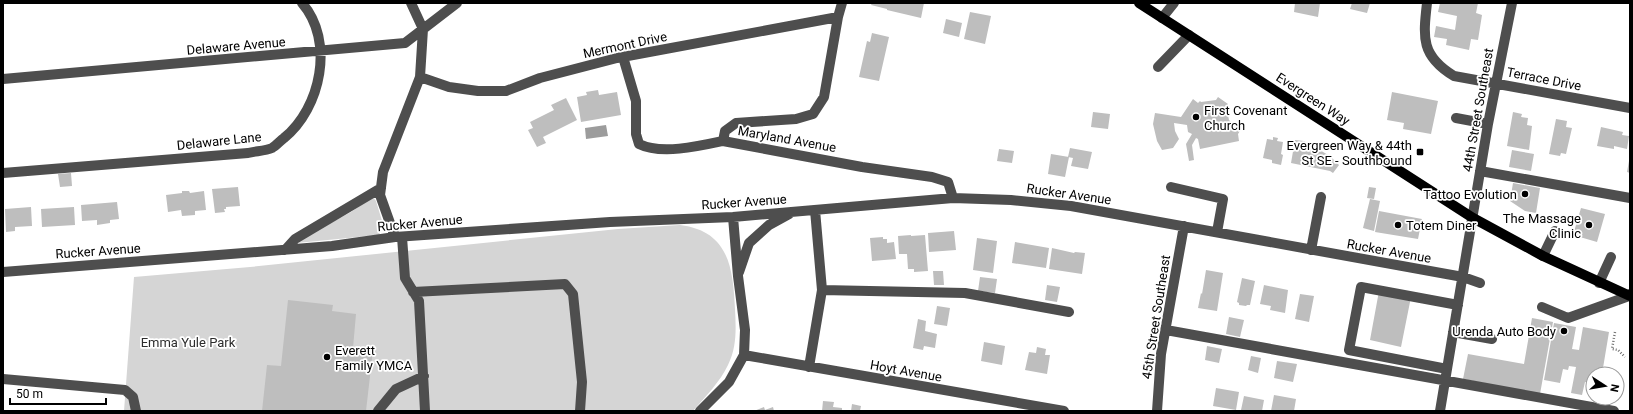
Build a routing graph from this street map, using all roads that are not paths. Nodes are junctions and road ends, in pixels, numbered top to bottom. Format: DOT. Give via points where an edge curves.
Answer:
graph roads {
  1 [pos="302,3"];
  2 [pos="411,3"];
  3 [pos="457,3"];
  4 [pos="842,3"];
  5 [pos="1139,3"];
  6 [pos="1174,3"];
  7 [pos="1427,3"];
  8 [pos="1512,3"];
  9 [pos="838,17"];
  10 [pos="1162,18"];
  11 [pos="423,30"];
  12 [pos="1189,35"];
  13 [pos="322,52"];
  14 [pos="623,57"];
  15 [pos="1158,67"];
  16 [pos="420,77"];
  17 [pos="3,79"];
  18 [pos="1496,83"];
  19 [pos="1630,108"];
  20 [pos="1456,118"];
  21 [pos="1488,124"];
  22 [pos="723,141"];
  23 [pos="1480,172"];
  24 [pos="3,173"];
  25 [pos="1171,187"];
  26 [pos="381,188"];
  27 [pos="1321,197"];
  28 [pos="953,198"];
  29 [pos="1630,198"];
  30 [pos="815,210"];
  31 [pos="791,212"];
  32 [pos="734,217"];
  33 [pos="1473,218"];
  34 [pos="1184,226"];
  35 [pos="1555,231"];
  36 [pos="1217,232"];
  37 [pos="398,237"];
  38 [pos="285,250"];
  39 [pos="1311,250"];
  40 [pos="1543,256"];
  41 [pos="1611,257"];
  42 [pos="3,272"];
  43 [pos="738,276"];
  44 [pos="1463,277"];
  45 [pos="1599,282"];
  46 [pos="1480,283"];
  47 [pos="822,290"];
  48 [pos="413,292"];
  49 [pos="1630,295"];
  50 [pos="1458,305"];
  51 [pos="1542,307"];
  52 [pos="1069,312"];
  53 [pos="1166,330"];
  54 [pos="1454,332"];
  55 [pos="1492,339"];
  56 [pos="744,355"];
  57 [pos="809,367"];
  58 [pos="1447,369"];
  59 [pos="424,376"];
  60 [pos="3,379"];
  61 [pos="1445,381"];
  62 [pos="1578,408"];
  63 [pos="1615,409"];
  64 [pos="136,411"];
  65 [pos="378,411"];
  66 [pos="425,411"];
  67 [pos="580,411"];
  68 [pos="700,411"];
  69 [pos="1064,411"];
  70 [pos="1157,411"];
  71 [pos="1440,411"];
  1 -- 13 [label="street, Delaware Lane" via="310,12 317,27"];
  2 -- 11 [label="street"];
  3 -- 11 [label="street, Delaware Avenue"];
  4 -- 9 [label="street, Maryland Avenue"];
  5 -- 10 [label="main road, Evergreen Way"];
  6 -- 10 [label="street"];
  7 -- 18 [label="street, Terrace Drive" via="1424,28 1426,43 1432,57 1441,68 1454,76"];
  8 -- 18 [label="street, 44th Street Southeast"];
  9 -- 14 [label="street, Mermont Drive"];
  9 -- 22 [label="street, Maryland Avenue" via="824,97 813,114 796,119 736,123 725,131"];
  10 -- 12 [label="main road, Evergreen Way"];
  11 -- 13 [label="street, Delaware Avenue" via="405,44"];
  11 -- 16 [label="street"];
  12 -- 15 [label="street"];
  12 -- 33 [label="main road, Evergreen Way"];
  13 -- 17 [label="street, Delaware Avenue"];
  13 -- 24 [label="street, Delaware Lane" via="317,83 308,109 293,131 272,148 248,153"];
  14 -- 16 [label="street, Mermont Drive" via="540,78 506,91 449,87"];
  14 -- 22 [label="street" via="636,100 636,134 639,144 646,147 688,148"];
  16 -- 26 [label="street" via="383,172"];
  18 -- 19 [label="street, Terrace Drive"];
  18 -- 21 [label="street, 44th Street Southeast"];
  20 -- 21 [label="street"];
  21 -- 23 [label="street, 44th Street Southeast"];
  22 -- 28 [label="street, Maryland Avenue" via="862,167 932,177 948,182"];
  23 -- 29 [label="street"];
  23 -- 33 [label="street, 44th Street Southeast"];
  25 -- 36 [label="street" via="1224,199"];
  26 -- 37 [label="street" via="380,194"];
  26 -- 38 [label="street" via="295,239"];
  27 -- 39 [label="street"];
  28 -- 30 [label="street, Rucker Avenue"];
  28 -- 34 [label="street, Rucker Avenue" via="1071,206"];
  30 -- 31 [label="street, Rucker Avenue"];
  30 -- 47 [label="street"];
  31 -- 32 [label="street, Rucker Avenue"];
  31 -- 43 [label="street" via="749,243"];
  32 -- 37 [label="street, Rucker Avenue" via="610,222"];
  32 -- 43 [label="street"];
  33 -- 40 [label="main road"];
  33 -- 44 [label="street, 44th Street Southeast"];
  34 -- 36 [label="street, Rucker Avenue"];
  34 -- 53 [label="street, 45th Street Southeast"];
  35 -- 40 [label="street"];
  36 -- 39 [label="street, Rucker Avenue"];
  37 -- 38 [label="street, Rucker Avenue"];
  37 -- 48 [label="street" via="405,278"];
  38 -- 42 [label="street, Rucker Avenue"];
  39 -- 44 [label="street, Rucker Avenue"];
  40 -- 45 [label="main road"];
  41 -- 45 [label="street"];
  43 -- 56 [label="street" via="745,330"];
  44 -- 46 [label="street, Rucker Avenue"];
  44 -- 50 [label="street, 44th Street Southeast"];
  45 -- 49 [label="main road"];
  47 -- 52 [label="street" via="965,293"];
  47 -- 57 [label="street"];
  48 -- 59 [label="street" via="419,301"];
  48 -- 67 [label="street" via="565,284 573,294 582,382"];
  49 -- 51 [label="street" via="1568,318"];
  50 -- 54 [label="street, 44th Street Southeast"];
  50 -- 58 [label="street" via="1360,287 1348,350"];
  53 -- 61 [label="street"];
  53 -- 70 [label="street, 45th Street Southeast" via="1161,354"];
  54 -- 55 [label="street"];
  54 -- 58 [label="street, 44th Street Southeast"];
  56 -- 57 [label="street, Hoyt Avenue"];
  56 -- 68 [label="street" via="729,382"];
  57 -- 69 [label="street, Hoyt Avenue"];
  58 -- 61 [label="street, 44th Street Southeast"];
  59 -- 65 [label="street" via="396,389"];
  59 -- 66 [label="street"];
  60 -- 64 [label="street" via="125,390 133,396"];
  61 -- 62 [label="street"];
  61 -- 71 [label="street, 44th Street Southeast"];
  62 -- 63 [label="street"];
}
